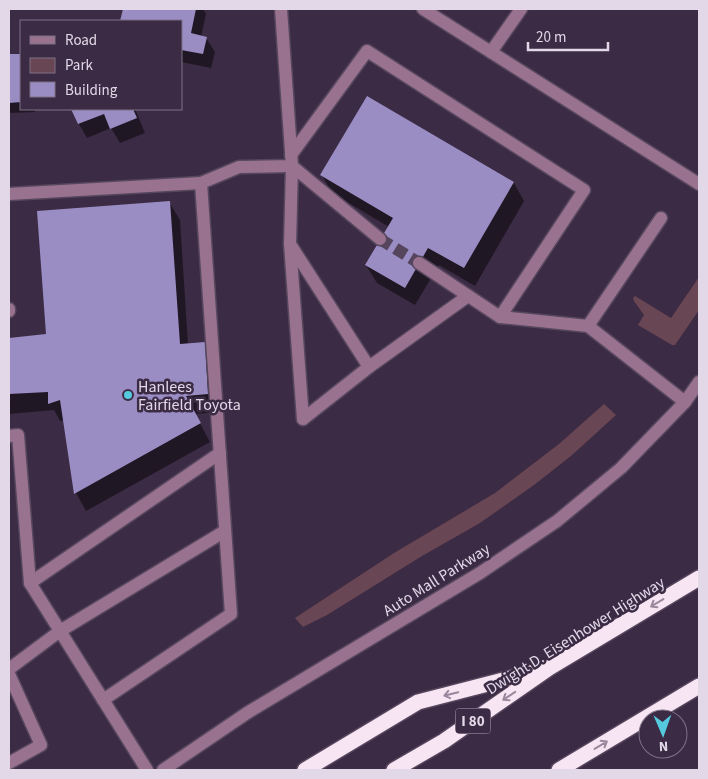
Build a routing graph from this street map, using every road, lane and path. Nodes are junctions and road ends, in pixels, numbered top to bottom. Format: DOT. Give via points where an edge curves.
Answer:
graph roads {
  1 [pos="281,9"];
  2 [pos="423,9"];
  3 [pos="521,9"];
  4 [pos="490,52"];
  5 [pos="291,160"];
  6 [pos="201,183"];
  7 [pos="699,184"];
  8 [pos="9,194"];
  9 [pos="661,218"];
  10 [pos="380,239"];
  11 [pos="290,244"];
  12 [pos="420,263"];
  13 [pos="468,296"];
  14 [pos="500,316"];
  15 [pos="588,326"];
  16 [pos="369,367"];
  17 [pos="699,382"];
  18 [pos="684,402"];
  19 [pos="9,436"];
  20 [pos="220,453"];
  21 [pos="225,531"];
  22 [pos="699,578"];
  23 [pos="30,583"];
  24 [pos="60,631"];
  25 [pos="549,668"];
  26 [pos="9,669"];
  27 [pos="9,674"];
  28 [pos="699,686"];
  29 [pos="104,700"];
  30 [pos="9,763"];
  31 [pos="147,770"];
  32 [pos="163,770"];
  33 [pos="305,770"];
  34 [pos="394,770"];
  35 [pos="559,770"];
  1 -- 5 [label="street"];
  2 -- 4 [label="street"];
  3 -- 4 [label="street"];
  4 -- 7 [label="street"];
  5 -- 6 [label="street" via="238,167"];
  5 -- 10 [label="street"];
  5 -- 11 [label="street"];
  5 -- 14 [label="street" via="367,51 584,190"];
  6 -- 8 [label="street"];
  6 -- 20 [label="street"];
  9 -- 15 [label="street"];
  11 -- 16 [label="street"];
  11 -- 16 [label="street" via="302,419"];
  12 -- 13 [label="street"];
  13 -- 14 [label="street"];
  13 -- 16 [label="street"];
  14 -- 15 [label="street"];
  15 -- 18 [label="street"];
  17 -- 18 [label="street, Auto Mall Parkway"];
  18 -- 32 [label="street, Auto Mall Parkway" via="621,468 557,520 480,573 247,713"];
  19 -- 23 [label="street" via="18,436"];
  20 -- 21 [label="street"];
  20 -- 23 [label="street"];
  21 -- 24 [label="street"];
  21 -- 29 [label="street" via="231,614"];
  22 -- 25 [label="highway, Dwight D. Eisenhower Highway / I 80, one-way"];
  23 -- 24 [label="street"];
  24 -- 26 [label="street"];
  24 -- 29 [label="street"];
  25 -- 33 [label="highway, one-way" via="418,702"];
  25 -- 34 [label="highway, Dwight D. Eisenhower Highway / I 80, one-way" via="444,741"];
  27 -- 30 [label="street" via="41,745"];
  35 -- 28 [label="highway, one-way"];
  29 -- 31 [label="street"];
}
